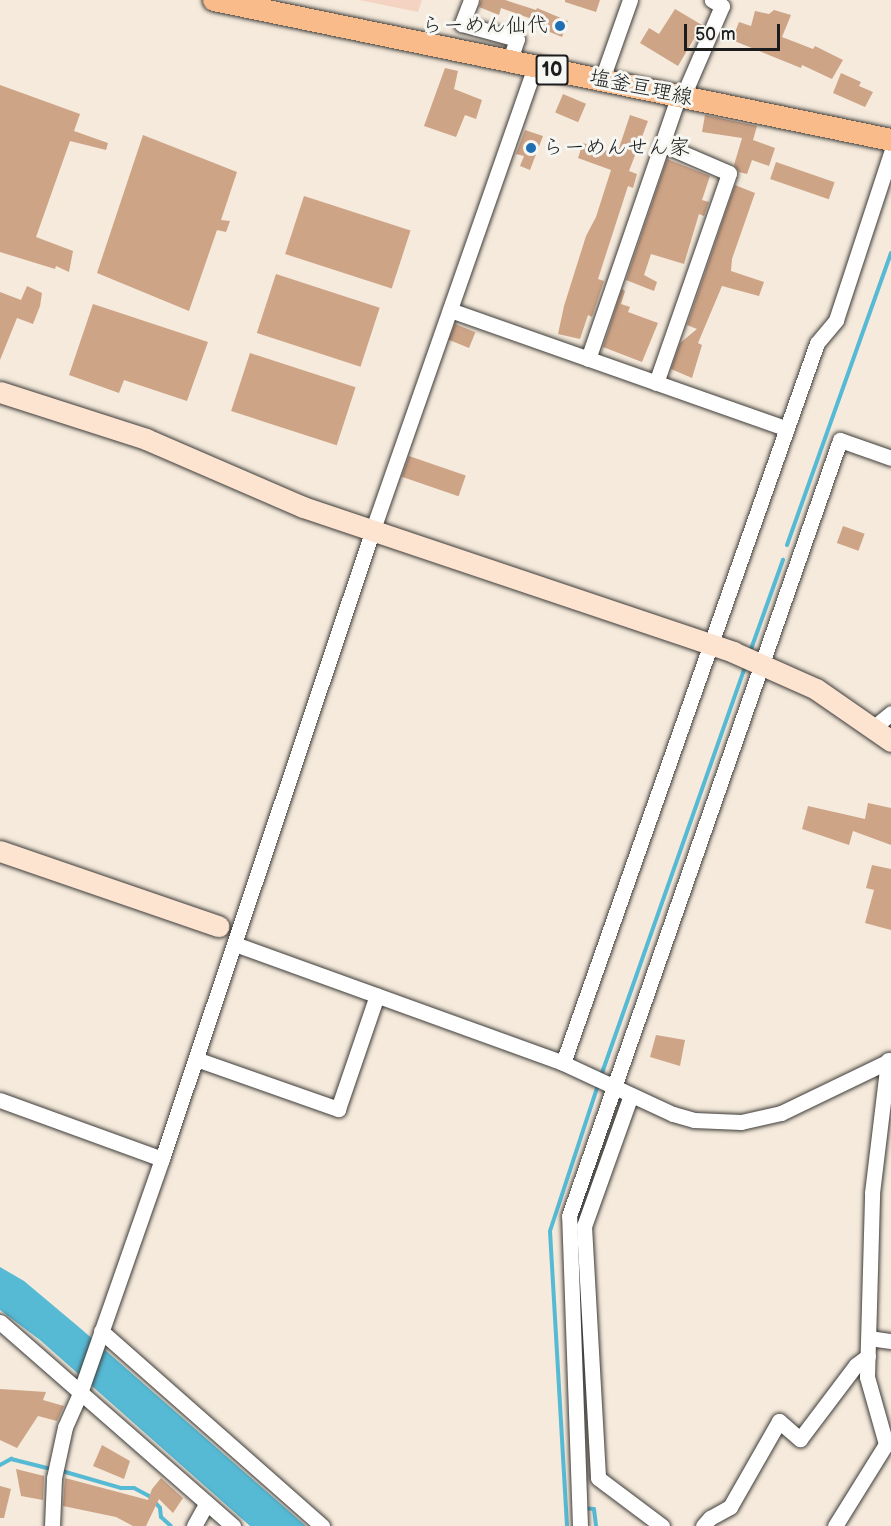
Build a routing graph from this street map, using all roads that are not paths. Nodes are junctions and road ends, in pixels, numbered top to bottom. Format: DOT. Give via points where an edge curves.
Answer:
graph roads {
  1 [pos="214,0"];
  2 [pos="471,0"];
  3 [pos="630,0"];
  4 [pos="712,0"];
  5 [pos="509,62"];
  6 [pos="535,67"];
  7 [pos="602,79"];
  8 [pos="681,96"];
  9 [pos="891,140"];
  10 [pos="662,144"];
  11 [pos="891,153"];
  12 [pos="450,310"];
  13 [pos="588,359"];
  14 [pos="656,383"];
  15 [pos="0,392"];
  16 [pos="787,429"];
  17 [pos="891,458"];
  18 [pos="373,529"];
  19 [pos="710,644"];
  20 [pos="758,662"];
  21 [pos="891,713"];
  22 [pos="874,727"];
  23 [pos="891,741"];
  24 [pos="0,851"];
  25 [pos="218,926"];
  26 [pos="235,944"];
  27 [pos="377,995"];
  28 [pos="196,1059"];
  29 [pos="889,1060"];
  30 [pos="563,1063"];
  31 [pos="614,1087"];
  32 [pos="631,1095"];
  33 [pos="0,1100"];
  34 [pos="162,1159"];
  35 [pos="0,1322"];
  36 [pos="101,1333"];
  37 [pos="868,1338"];
  38 [pos="891,1341"];
  39 [pos="868,1356"];
  40 [pos="81,1388"];
  41 [pos="207,1503"];
  42 [pos="579,1515"];
  43 [pos="52,1526"];
  44 [pos="194,1526"];
  45 [pos="233,1526"];
  46 [pos="322,1526"];
  47 [pos="662,1526"];
  48 [pos="703,1526"];
  49 [pos="835,1526"];
  1 -- 5 [label="main road, 塩釜亘理線 / 10"];
  2 -- 5 [label="street" via="462,24 517,39"];
  3 -- 7 [label="street"];
  4 -- 8 [label="street" via="722,6"];
  5 -- 6 [label="main road, 塩釜亘理線 / 10"];
  6 -- 7 [label="main road, 塩釜亘理線 / 10"];
  6 -- 12 [label="street"];
  7 -- 8 [label="main road, 塩釜亘理線 / 10"];
  8 -- 9 [label="main road, 塩釜亘理線 / 10"];
  8 -- 10 [label="street"];
  10 -- 13 [label="street"];
  10 -- 14 [label="street" via="729,173"];
  11 -- 16 [label="street" via="836,320 817,343"];
  12 -- 13 [label="street"];
  12 -- 18 [label="street"];
  13 -- 14 [label="street"];
  14 -- 16 [label="street"];
  15 -- 18 [label="street" via="146,439 303,507"];
  16 -- 19 [label="street"];
  17 -- 20 [label="street" via="840,440"];
  18 -- 19 [label="street"];
  18 -- 26 [label="street"];
  19 -- 20 [label="street"];
  19 -- 30 [label="street"];
  20 -- 22 [label="street" via="816,689"];
  20 -- 31 [label="street"];
  21 -- 22 [label="street"];
  22 -- 23 [label="street"];
  24 -- 25 [label="street"];
  26 -- 27 [label="street"];
  26 -- 28 [label="street"];
  27 -- 28 [label="street" via="338,1109"];
  27 -- 30 [label="street"];
  28 -- 34 [label="street"];
  29 -- 32 [label="street" via="781,1113 741,1122 694,1120"];
  29 -- 37 [label="street" via="872,1193"];
  30 -- 31 [label="street"];
  31 -- 32 [label="street"];
  31 -- 42 [label="street" via="569,1216"];
  32 -- 47 [label="street" via="584,1226 598,1478"];
  33 -- 34 [label="street"];
  34 -- 36 [label="street"];
  35 -- 40 [label="street"];
  36 -- 40 [label="street"];
  36 -- 46 [label="street"];
  37 -- 38 [label="street"];
  37 -- 39 [label="street"];
  39 -- 48 [label="street" via="856,1365 800,1439 779,1421 730,1507"];
  39 -- 49 [label="street" via="867,1377 886,1444"];
  40 -- 41 [label="street"];
  40 -- 43 [label="street" via="56,1463"];
  41 -- 44 [label="street"];
  41 -- 45 [label="street"];
}
